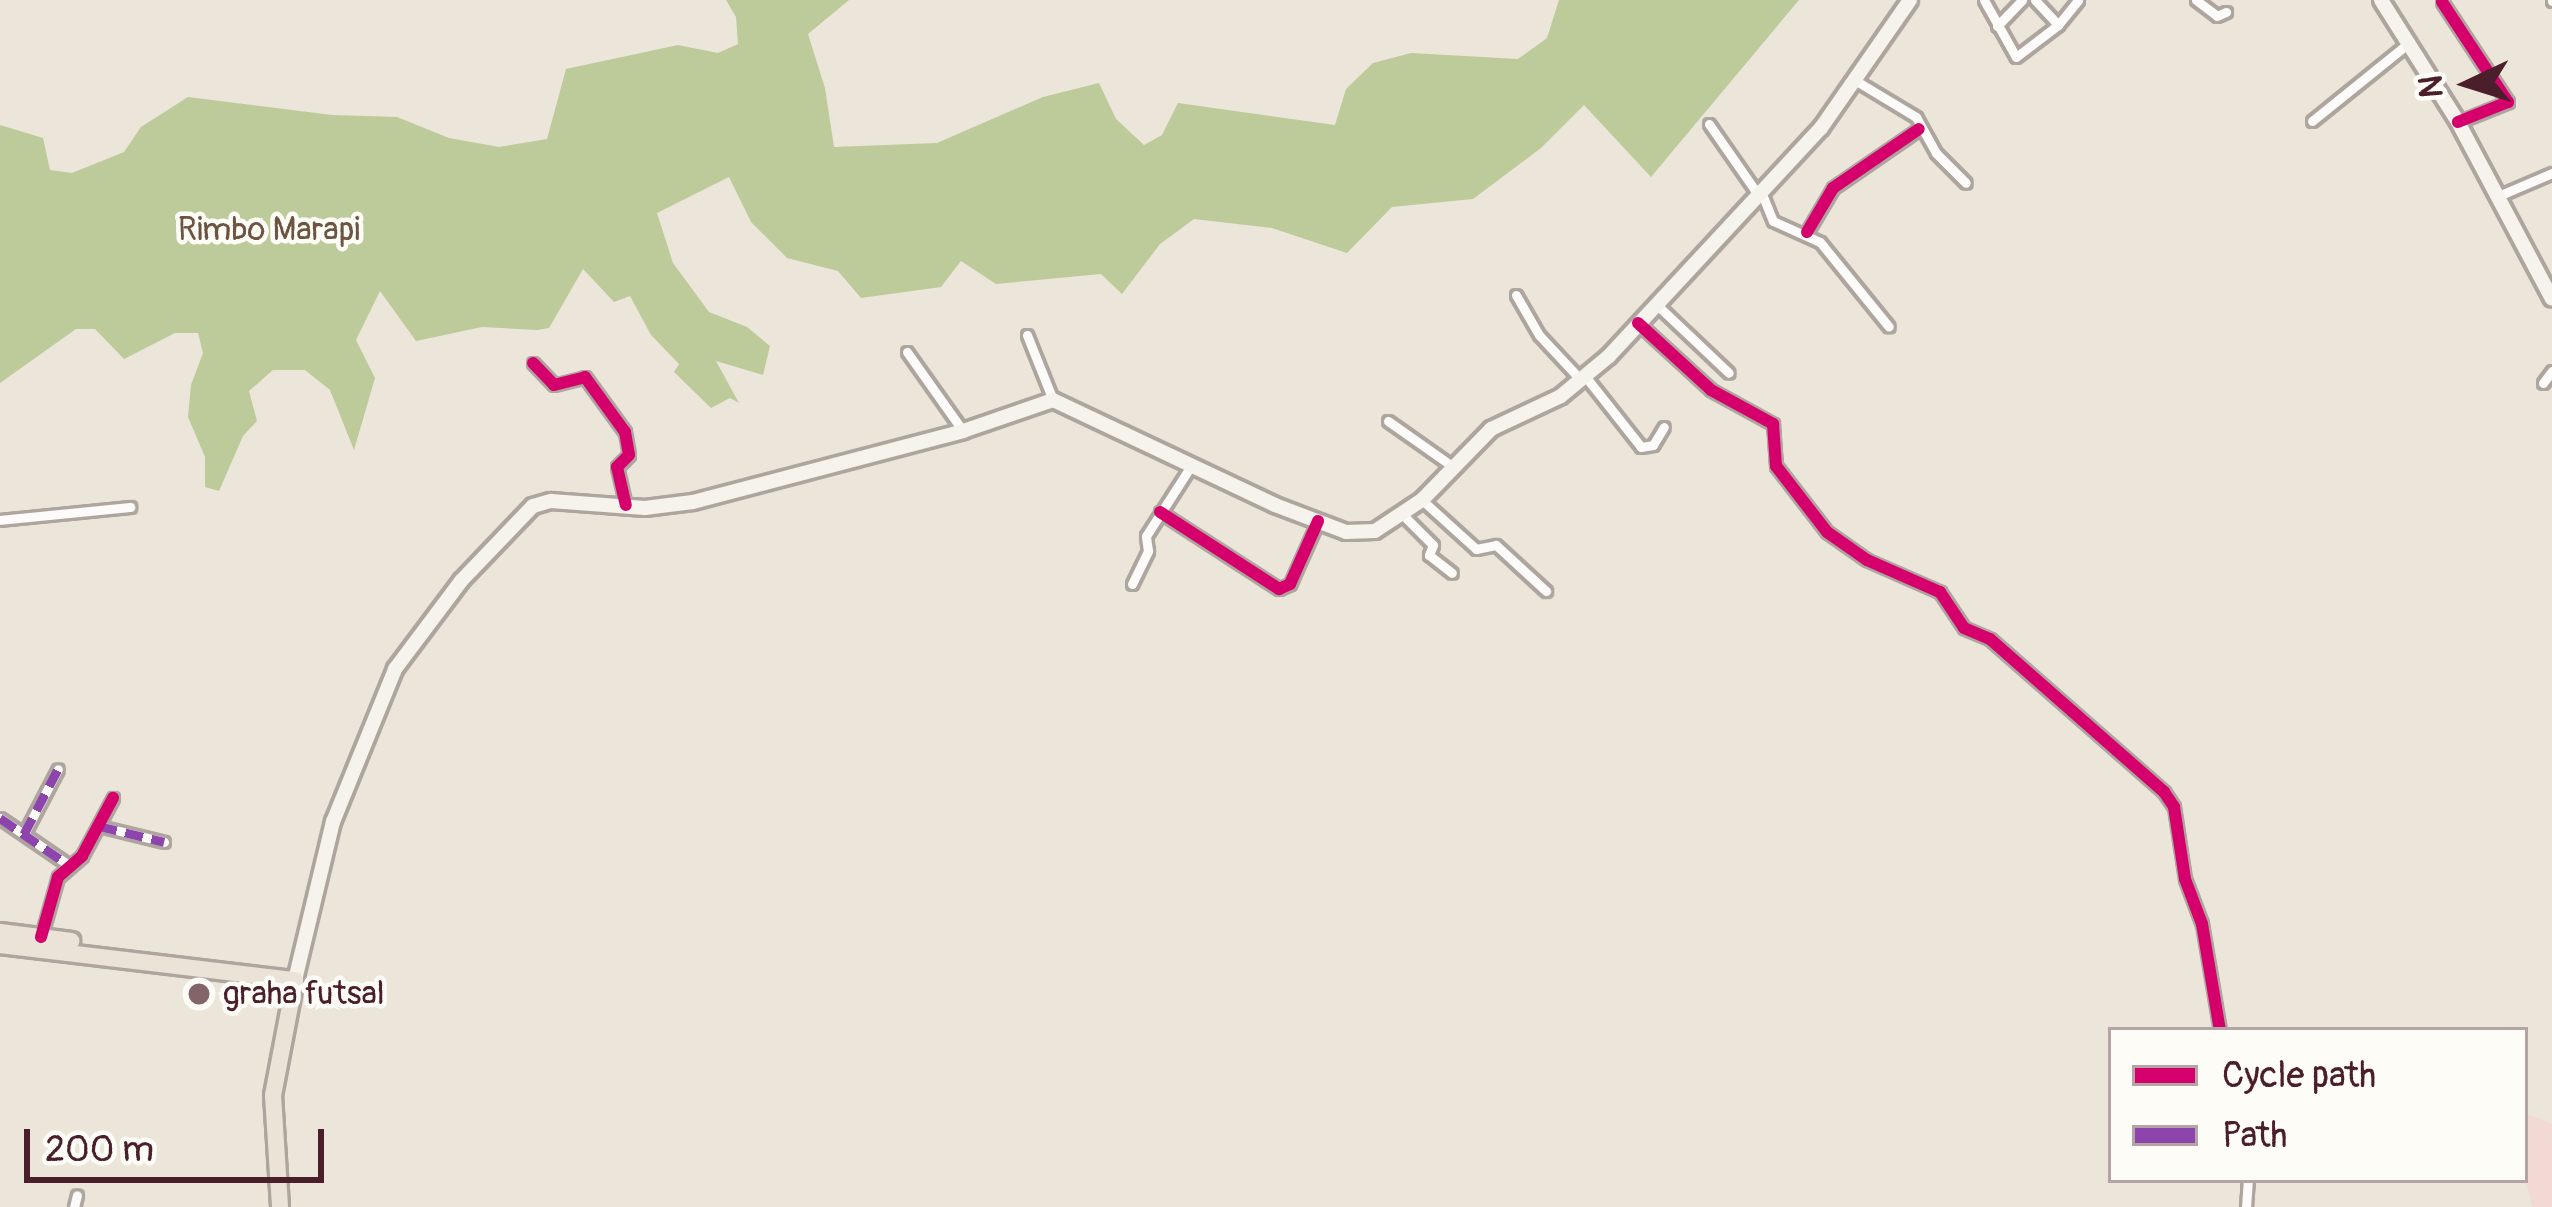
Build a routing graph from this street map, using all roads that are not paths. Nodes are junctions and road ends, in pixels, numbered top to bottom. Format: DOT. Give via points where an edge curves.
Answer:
graph roads {
  1 [pos="1910,0"];
  2 [pos="1984,0"];
  3 [pos="2022,0"];
  4 [pos="2035,0"];
  5 [pos="2078,0"];
  6 [pos="2196,0"];
  7 [pos="2381,0"];
  8 [pos="2442,2"];
  9 [pos="2226,12"];
  10 [pos="2058,25"];
  11 [pos="1997,26"];
  12 [pos="2410,42"];
  13 [pos="1858,82"];
  14 [pos="2312,121"];
  15 [pos="2458,122"];
  16 [pos="1709,124"];
  17 [pos="1919,129"];
  18 [pos="2552,173"];
  19 [pos="1966,182"];
  20 [pos="1761,195"];
  21 [pos="2498,196"];
  22 [pos="1808,232"];
  23 [pos="1516,296"];
  24 [pos="2552,299"];
  25 [pos="1656,304"];
  26 [pos="1638,323"];
  27 [pos="1889,327"];
  28 [pos="1027,335"];
  29 [pos="907,352"];
  30 [pos="533,363"];
  31 [pos="2552,371"];
  32 [pos="1729,373"];
  33 [pos="1582,377"];
  34 [pos="2543,383"];
  35 [pos="1053,400"];
  36 [pos="1388,421"];
  37 [pos="1664,427"];
  38 [pos="964,431"];
  39 [pos="1452,466"];
  40 [pos="1189,469"];
  41 [pos="1422,500"];
  42 [pos="626,506"];
  43 [pos="130,507"];
  44 [pos="1160,512"];
  45 [pos="1402,515"];
  46 [pos="0,520"];
  47 [pos="1324,524"];
  48 [pos="1452,573"];
  49 [pos="1132,584"];
  50 [pos="1546,591"];
  51 [pos="58,769"];
  52 [pos="113,798"];
  53 [pos="0,818"];
  54 [pos="100,826"];
  55 [pos="24,834"];
  56 [pos="164,842"];
  57 [pos="70,866"];
  58 [pos="0,932"];
  59 [pos="41,937"];
  60 [pos="0,945"];
  61 [pos="297,974"];
  62 [pos="2219,1027"];
  63 [pos="280,1207"];
  1 -- 13 [label="main road"];
  2 -- 11 [label="street"];
  3 -- 11 [label="street"];
  4 -- 10 [label="street"];
  5 -- 10 [label="street"];
  6 -- 9 [label="street" via="2218,16"];
  7 -- 12 [label="main road"];
  8 -- 15 [label="street" via="2508,102"];
  10 -- 11 [label="street" via="2016,57"];
  12 -- 14 [label="street"];
  12 -- 15 [label="main road"];
  13 -- 17 [label="street" via="1912,114"];
  13 -- 20 [label="main road"];
  15 -- 21 [label="main road"];
  16 -- 20 [label="street"];
  17 -- 19 [label="street"];
  17 -- 22 [label="street" via="1833,188"];
  18 -- 21 [label="street"];
  20 -- 22 [label="street" via="1774,221"];
  20 -- 25 [label="main road"];
  21 -- 24 [label="main road"];
  22 -- 27 [label="street"];
  23 -- 33 [label="street" via="1539,335"];
  25 -- 26 [label="main road"];
  25 -- 32 [label="street"];
  26 -- 33 [label="main road"];
  26 -- 62 [label="street" via="1711,389 1773,424 1776,466 1827,532 1940,592 1964,628 1990,639 2164,792 2202,924"];
  28 -- 35 [label="street"];
  29 -- 38 [label="street"];
  30 -- 42 [label="street" via="554,385 584,377 626,432 629,453 617,467"];
  31 -- 34 [label="street"];
  33 -- 37 [label="street" via="1641,447 1653,446"];
  33 -- 39 [label="main road" via="1561,396 1491,428"];
  35 -- 38 [label="main road"];
  35 -- 40 [label="main road"];
  36 -- 39 [label="street"];
  38 -- 42 [label="main road" via="693,502"];
  39 -- 41 [label="main road"];
  40 -- 44 [label="street"];
  40 -- 47 [label="main road"];
  41 -- 45 [label="main road"];
  41 -- 50 [label="street" via="1476,549 1496,545"];
  42 -- 61 [label="main road" via="533,506 413,640 344,791"];
  43 -- 46 [label="street"];
  44 -- 47 [label="street" via="1279,589 1291,584"];
  44 -- 49 [label="street"];
  45 -- 47 [label="main road" via="1368,533"];
  45 -- 48 [label="street"];
  51 -- 55 [label="street"];
  52 -- 54 [label="street"];
  53 -- 55 [label="street"];
  54 -- 56 [label="street"];
  54 -- 57 [label="street"];
  55 -- 57 [label="street"];
  57 -- 59 [label="street" via="58,877"];
  58 -- 59 [label="highway"];
  59 -- 61 [label="highway"];
  60 -- 61 [label="highway"];
  61 -- 63 [label="highway" via="273,1095"];
}
